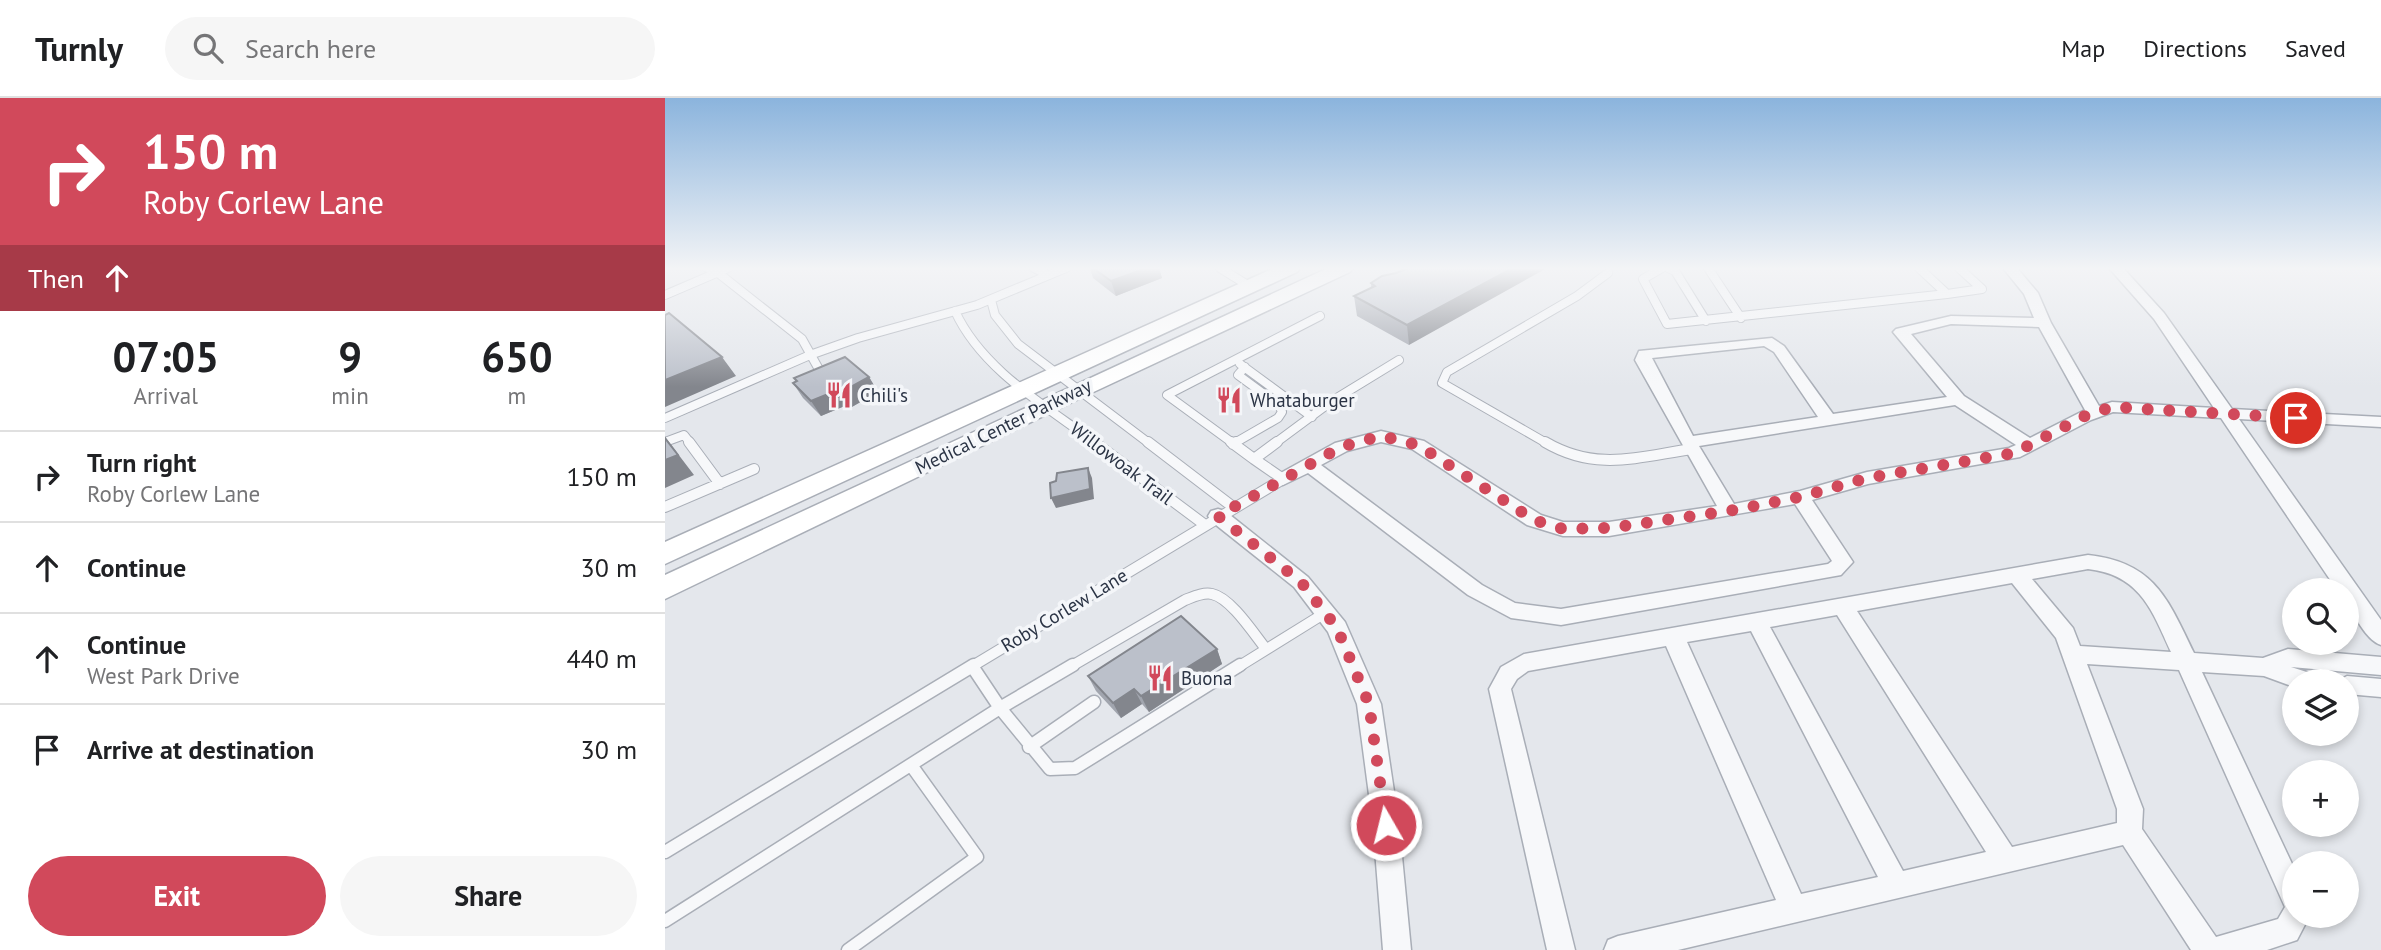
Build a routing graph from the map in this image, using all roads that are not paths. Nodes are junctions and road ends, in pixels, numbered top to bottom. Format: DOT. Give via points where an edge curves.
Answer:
graph roads {
  1 [pos="762,308"];
  2 [pos="966,308"];
  3 [pos="994,308"];
  4 [pos="1208,308"];
  5 [pos="1246,308"];
  6 [pos="1557,308"];
  7 [pos="1658,308"];
  8 [pos="1698,308"];
  9 [pos="1734,308"];
  10 [pos="1829,308"];
  11 [pos="2037,308"];
  12 [pos="2152,308"];
  13 [pos="955,311"];
  14 [pos="1320,316"];
  15 [pos="1741,318"];
  16 [pos="1706,321"];
  17 [pos="2044,323"];
  18 [pos="810,355"];
  19 [pos="1234,360"];
  20 [pos="1399,360"];
  21 [pos="1245,367"];
  22 [pos="821,373"];
  23 [pos="1066,382"];
  24 [pos="1035,397"];
  25 [pos="1958,400"];
  26 [pos="2225,412"];
  27 [pos="2095,413"];
  28 [pos="1312,417"];
  29 [pos="665,418"];
  30 [pos="1829,420"];
  31 [pos="2381,422"];
  32 [pos="1233,444"];
  33 [pos="665,445"];
  34 [pos="2029,445"];
  35 [pos="1690,446"];
  36 [pos="1255,458"];
  37 [pos="1309,464"];
  38 [pos="754,470"];
  39 [pos="1283,478"];
  40 [pos="720,484"];
  41 [pos="1800,497"];
  42 [pos="665,507"];
  43 [pos="1729,511"];
  44 [pos="1219,516"];
  45 [pos="665,554"];
  46 [pos="2018,576"];
  47 [pos="665,588"];
  48 [pos="1843,607"];
  49 [pos="1325,612"];
  50 [pos="1757,622"];
  51 [pos="1673,636"];
  52 [pos="2381,637"];
  53 [pos="1266,649"];
  54 [pos="2072,654"];
  55 [pos="2186,662"];
  56 [pos="972,666"];
  57 [pos="2381,666"];
  58 [pos="2264,667"];
  59 [pos="2282,673"];
  60 [pos="2359,686"];
  61 [pos="2381,688"];
  62 [pos="1094,702"];
  63 [pos="1000,708"];
  64 [pos="1028,747"];
  65 [pos="911,765"];
  66 [pos="2129,832"];
  67 [pos="665,852"];
  68 [pos="2007,862"];
  69 [pos="2282,871"];
  70 [pos="1897,887"];
  71 [pos="1794,910"];
  72 [pos="665,921"];
  73 [pos="2288,928"];
  74 [pos="848,950"];
  75 [pos="1397,950"];
  76 [pos="1561,950"];
  77 [pos="1618,950"];
  78 [pos="2208,950"];
  79 [pos="2219,950"];
  1 -- 18 [label="lane" via="802,339"];
  2 -- 13 [label="lane"];
  3 -- 23 [label="lane" via="1018,344"];
  4 -- 23 [label="main road, Medical Center Parkway"];
  5 -- 23 [label="main road, Medical Center Parkway"];
  6 -- 35 [label="lane" via="1447,372 1442,383 1565,454 1608,462"];
  7 -- 16 [label="lane" via="1667,324"];
  8 -- 16 [label="lane"];
  9 -- 15 [label="lane"];
  10 -- 15 [label="lane"];
  11 -- 17 [label="street"];
  12 -- 26 [label="street"];
  13 -- 18 [label="lane"];
  13 -- 24 [label="lane, Willowoak Trail" via="985,357"];
  14 -- 19 [label="lane"];
  15 -- 16 [label="lane"];
  17 -- 25 [label="street" via="1951,320 1901,332"];
  17 -- 27 [label="street"];
  18 -- 22 [label="lane"];
  18 -- 29 [label="lane"];
  19 -- 21 [label="lane"];
  19 -- 32 [label="lane" via="1167,394"];
  20 -- 28 [label="lane"];
  21 -- 28 [label="lane"];
  21 -- 32 [label="lane" via="1238,375 1282,412"];
  23 -- 24 [label="main road, Medical Center Parkway"];
  23 -- 44 [label="lane"];
  24 -- 44 [label="lane, Willowoak Trail"];
  24 -- 45 [label="main road, Medical Center Parkway"];
  24 -- 47 [label="main road, Medical Center Parkway"];
  25 -- 30 [label="street"];
  25 -- 34 [label="street"];
  26 -- 27 [label="street" via="2112,407"];
  26 -- 31 [label="street"];
  26 -- 52 [label="street"];
  27 -- 34 [label="street"];
  28 -- 36 [label="lane"];
  30 -- 35 [label="street"];
  30 -- 35 [label="street" via="1779,349 1767,341 1645,354 1643,360"];
  32 -- 36 [label="lane"];
  33 -- 40 [label="lane" via="684,435"];
  34 -- 41 [label="street" via="2014,453 1867,478"];
  35 -- 43 [label="street"];
  36 -- 39 [label="lane"];
  37 -- 39 [label="street"];
  37 -- 41 [label="street" via="1475,590 1511,610 1561,617 1834,570 1843,562"];
  37 -- 43 [label="street" via="1341,447 1381,436 1418,445 1534,520 1563,529 1609,528"];
  38 -- 40 [label="lane"];
  39 -- 44 [label="lane, Roby Corlew Lane"];
  40 -- 42 [label="lane"];
  41 -- 43 [label="street"];
  44 -- 49 [label="street, Willowoak Trail" via="1301,582"];
  44 -- 56 [label="lane, Roby Corlew Lane"];
  46 -- 48 [label="street"];
  46 -- 54 [label="street" via="2053,617"];
  46 -- 55 [label="street" via="2088,562 2132,575 2159,602"];
  48 -- 50 [label="street"];
  48 -- 68 [label="street"];
  49 -- 53 [label="lane"];
  49 -- 75 [label="street, Willowoak Trail" via="1337,628 1369,704"];
  50 -- 51 [label="street"];
  50 -- 70 [label="street"];
  51 -- 71 [label="street"];
  51 -- 76 [label="street" via="1524,663 1504,676 1502,700"];
  53 -- 63 [label="lane" via="1227,604 1215,594 1203,594 1185,600"];
  53 -- 64 [label="lane" via="1075,768 1050,769"];
  54 -- 55 [label="street"];
  54 -- 66 [label="street" via="2130,809"];
  55 -- 58 [label="street"];
  55 -- 69 [label="street"];
  56 -- 63 [label="lane"];
  56 -- 67 [label="lane, Roby Corlew Lane"];
  57 -- 58 [label="street" via="2288,657"];
  58 -- 59 [label="street"];
  60 -- 61 [label="street"];
  62 -- 64 [label="lane"];
  63 -- 64 [label="lane"];
  63 -- 65 [label="lane"];
  65 -- 72 [label="lane"];
  65 -- 74 [label="lane" via="977,857"];
  66 -- 68 [label="street"];
  66 -- 78 [label="street"];
  68 -- 70 [label="street"];
  70 -- 71 [label="street"];
  71 -- 77 [label="street"];
  73 -- 79 [label="street"];
}
